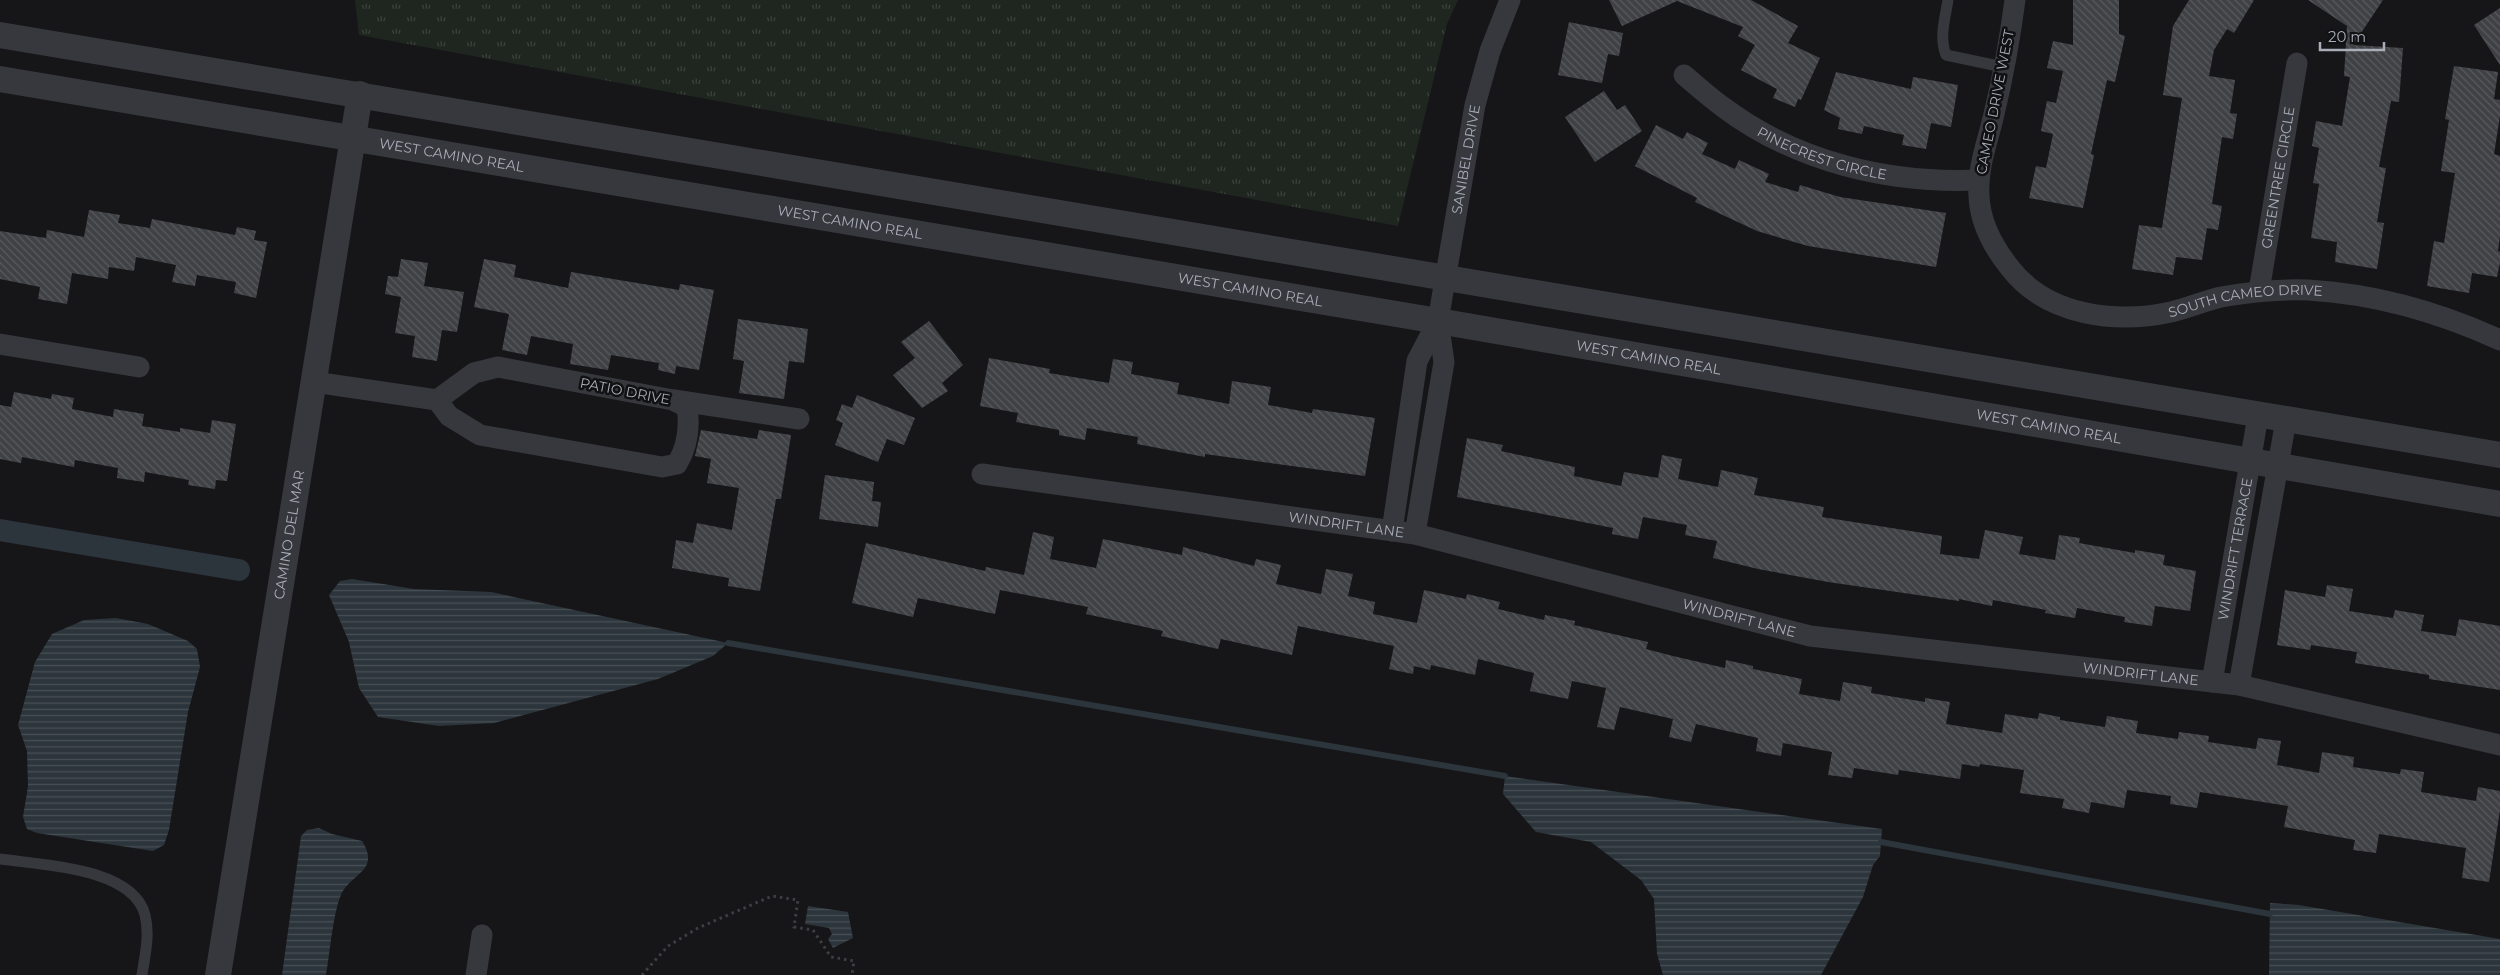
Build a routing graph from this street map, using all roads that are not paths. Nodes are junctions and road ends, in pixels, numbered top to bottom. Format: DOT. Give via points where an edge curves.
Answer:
graph roads {
  1 [pos="1510,0"];
  2 [pos="1948,0"];
  3 [pos="2015,0"];
  4 [pos="0,35"];
  5 [pos="2297,63"];
  6 [pos="2003,67"];
  7 [pos="1684,76"];
  8 [pos="0,79"];
  9 [pos="360,94"];
  10 [pos="353,138"];
  11 [pos="1979,180"];
  12 [pos="2003,259"];
  13 [pos="1445,279"];
  14 [pos="2259,291"];
  15 [pos="1438,321"];
  16 [pos="2500,340"];
  17 [pos="0,344"];
  18 [pos="140,367"];
  19 [pos="314,382"];
  20 [pos="437,400"];
  21 [pos="674,400"];
  22 [pos="2258,416"];
  23 [pos="799,419"];
  24 [pos="2286,420"];
  25 [pos="2500,455"];
  26 [pos="2250,462"];
  27 [pos="2278,466"];
  28 [pos="982,474"];
  29 [pos="2500,504"];
  30 [pos="1392,532"];
  31 [pos="1415,534"];
  32 [pos="2212,682"];
  33 [pos="2239,685"];
  34 [pos="2500,745"];
  35 [pos="0,859"];
  36 [pos="482,935"];
  37 [pos="142,975"];
  38 [pos="218,975"];
  39 [pos="476,975"];
  1 -- 13 [label="street, SANIBEL DRIVE" via="1490,50 1475,106"];
  2 -- 6 [label="lane" via="1942,31 1946,55"];
  3 -- 6 [label="street, CAMEO DRIVE WEST"];
  4 -- 9 [label="street"];
  5 -- 14 [label="street, GREENTREE CIRCLE"];
  6 -- 11 [label="street, CAMEO DRIVE WEST"];
  7 -- 11 [label="street, PINECREST CIRCLE" via="1750,126 1826,160 1906,179"];
  8 -- 10 [label="street, WEST CAMINO REAL"];
  9 -- 10 [label="street, CAMINO DEL MAR"];
  9 -- 13 [label="street"];
  10 -- 15 [label="street, WEST CAMINO REAL"];
  10 -- 19 [label="street, CAMINO DEL MAR"];
  11 -- 12 [label="street, CAMEO DRIVE WEST" via="1979,198 1987,230"];
  12 -- 14 [label="street, SOUTH CAMEO DRIVE" via="2024,284 2053,303 2111,317 2171,312"];
  13 -- 15 [label="street, SANIBEL DRIVE"];
  13 -- 22 [label="street"];
  14 -- 16 [label="street, SOUTH CAMEO DRIVE" via="2307,290 2369,296 2415,307"];
  15 -- 26 [label="street, WEST CAMINO REAL"];
  15 -- 30 [label="street, SANIBEL DRIVE" via="1417,361"];
  15 -- 31 [label="street, SANIBEL DRIVE" via="1444,362"];
  17 -- 18 [label="street"];
  19 -- 20 [label="street"];
  19 -- 38 [label="street, CAMINO DEL MAR"];
  20 -- 21 [label="street, PATIO DRIVE" via="474,374 498,366"];
  20 -- 21 [label="street, PATIO DRIVE" via="449,416 480,435 662,467 677,464 685,452 689,422 686,407"];
  21 -- 23 [label="street"];
  22 -- 24 [label="street"];
  22 -- 26 [label="street, WINDRIFT TERRACE"];
  24 -- 25 [label="street"];
  24 -- 27 [label="street, WINDRIFT TERRACE"];
  26 -- 27 [label="street, WEST CAMINO REAL"];
  26 -- 32 [label="street, WINDRIFT TERRACE"];
  27 -- 29 [label="street, WEST CAMINO REAL"];
  27 -- 33 [label="street, WINDRIFT TERRACE"];
  28 -- 30 [label="street, WINDRIFT LANE"];
  30 -- 31 [label="street, WINDRIFT LANE"];
  31 -- 32 [label="street, WINDRIFT LANE" via="1810,636"];
  32 -- 33 [label="street, WINDRIFT LANE"];
  33 -- 34 [label="street, WINDRIFT LANE"];
  35 -- 37 [label="lane" via="93,873 132,892 145,913 148,938"];
  36 -- 39 [label="street"];
}
